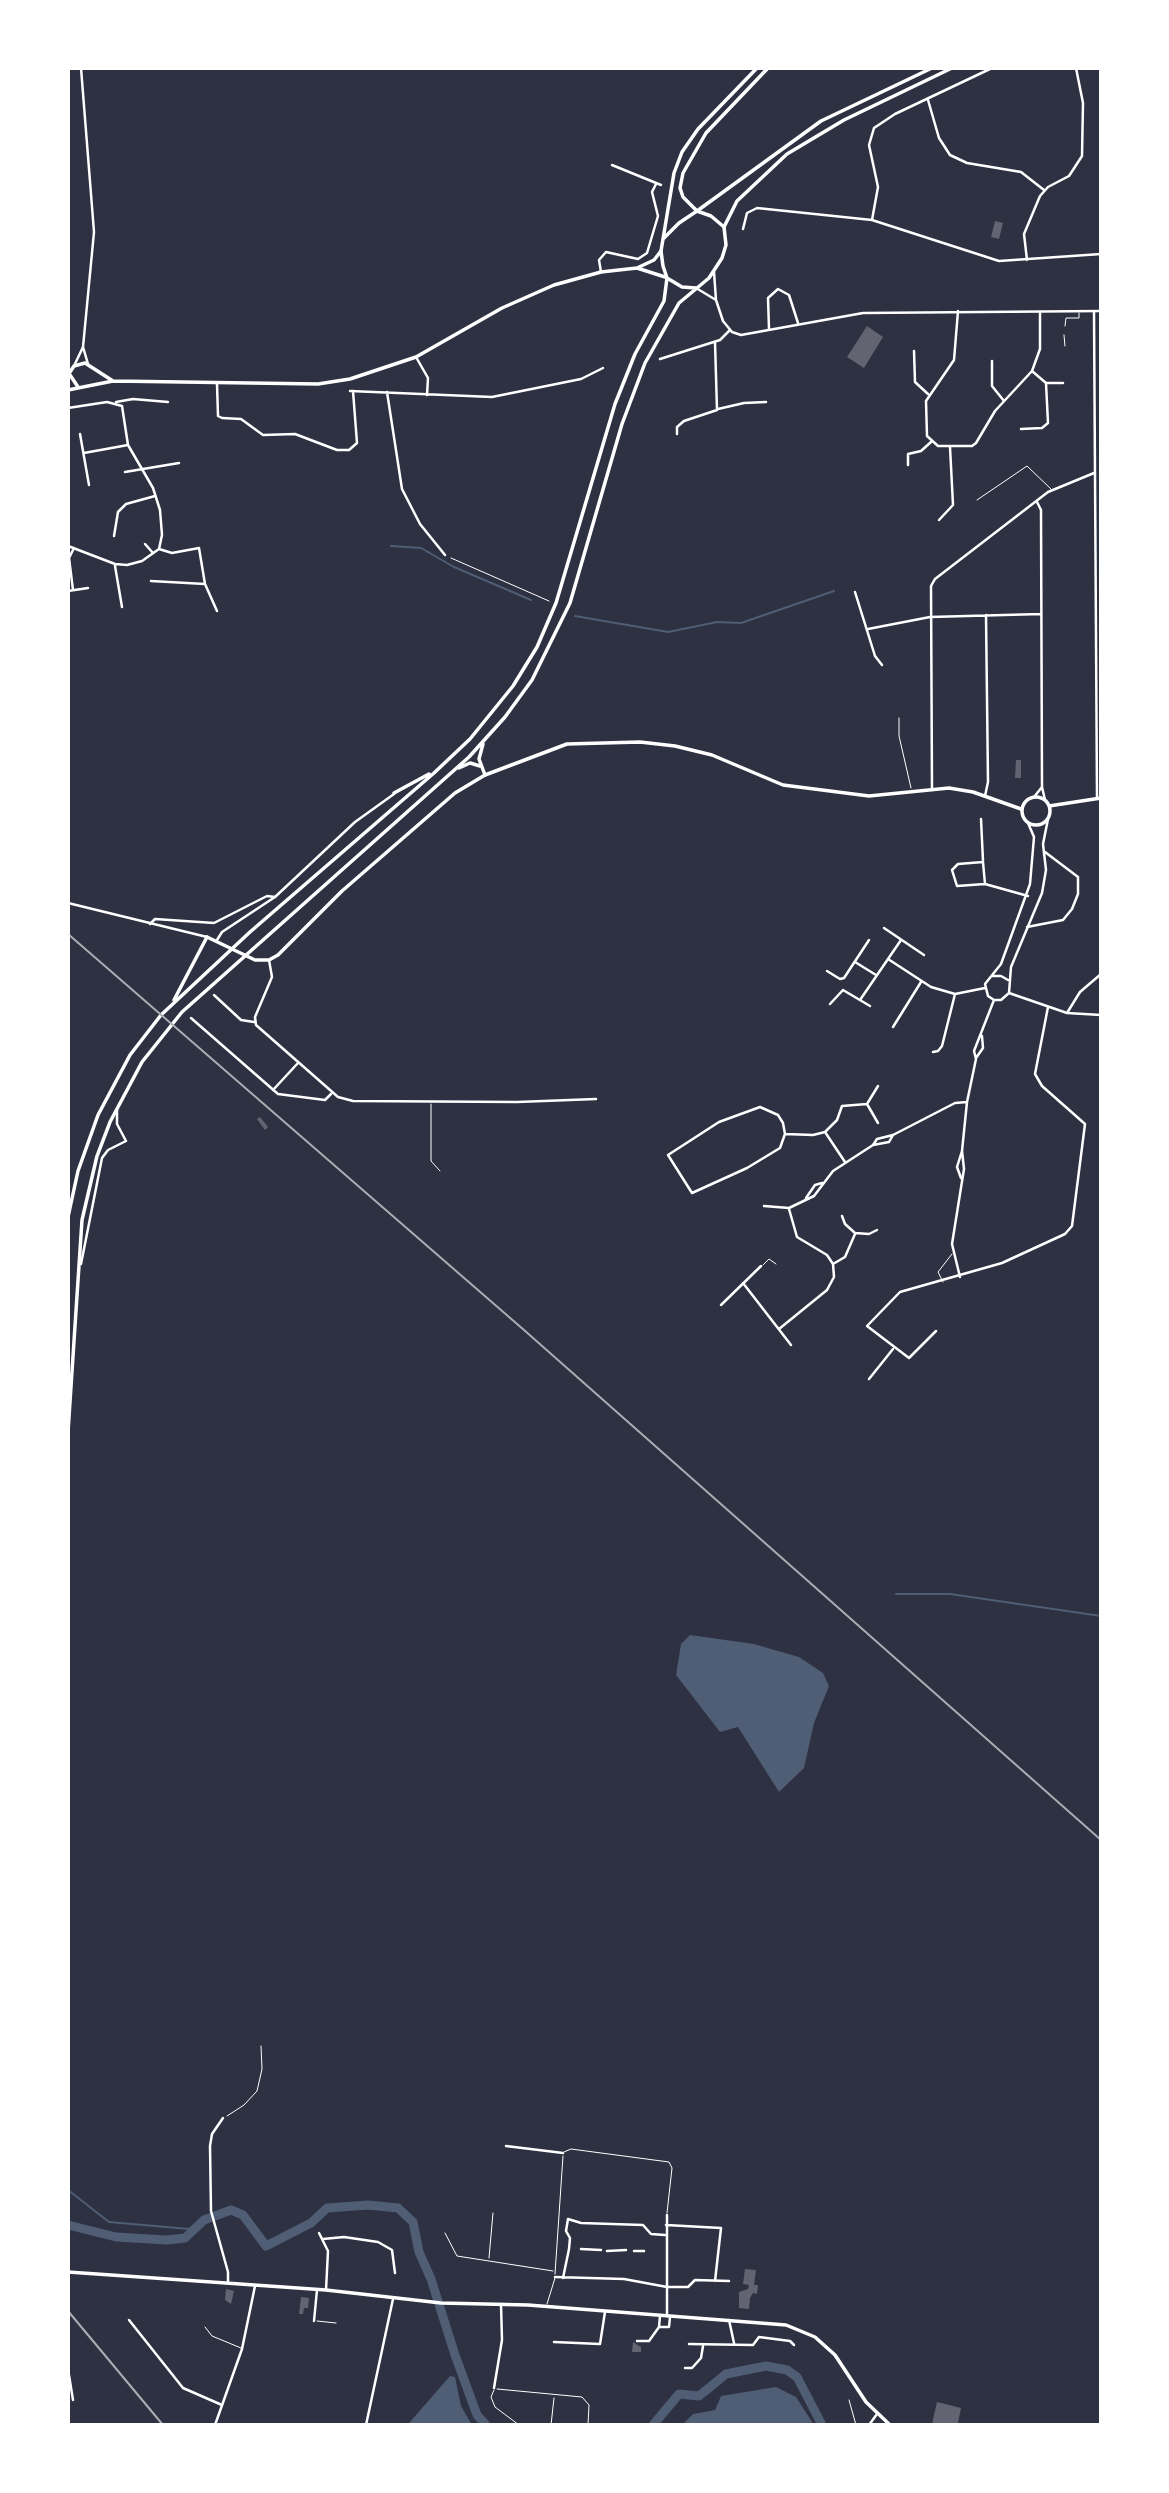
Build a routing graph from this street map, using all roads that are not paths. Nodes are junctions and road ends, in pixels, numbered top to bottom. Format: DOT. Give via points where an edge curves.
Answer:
graph roads {
  1 [pos="80,68"];
  2 [pos="757,68"];
  3 [pos="768,68"];
  4 [pos="932,68"];
  5 [pos="952,68"];
  6 [pos="992,68"];
  7 [pos="1076,68"];
  8 [pos="928,100"];
  9 [pos="612,165"];
  10 [pos="656,184"];
  11 [pos="661,186"];
  12 [pos="1044,190"];
  13 [pos="697,211"];
  14 [pos="872,220"];
  15 [pos="724,227"];
  16 [pos="743,229"];
  17 [pos="664,239"];
  18 [pos="661,251"];
  19 [pos="1101,254"];
  20 [pos="1027,260"];
  21 [pos="637,268"];
  22 [pos="601,272"];
  23 [pos="714,272"];
  24 [pos="666,277"];
  25 [pos="696,288"];
  26 [pos="716,300"];
  27 [pos="958,311"];
  28 [pos="1079,311"];
  29 [pos="1094,311"];
  30 [pos="1101,311"];
  31 [pos="1040,312"];
  32 [pos="797,323"];
  33 [pos="1065,326"];
  34 [pos="769,329"];
  35 [pos="730,330"];
  36 [pos="1064,335"];
  37 [pos="715,342"];
  38 [pos="1065,346"];
  39 [pos="83,348"];
  40 [pos="914,351"];
  41 [pos="416,357"];
  42 [pos="660,359"];
  43 [pos="992,361"];
  44 [pos="88,364"];
  45 [pos="74,366"];
  46 [pos="603,368"];
  47 [pos="94,370"];
  48 [pos="1032,371"];
  49 [pos="69,374"];
  50 [pos="113,381"];
  51 [pos="1046,383"];
  52 [pos="1063,383"];
  53 [pos="217,384"];
  54 [pos="91,385"];
  55 [pos="78,387"];
  56 [pos="68,390"];
  57 [pos="387,392"];
  58 [pos="928,394"];
  59 [pos="427,395"];
  60 [pos="1004,401"];
  61 [pos="116,402"];
  62 [pos="169,402"];
  63 [pos="766,402"];
  64 [pos="68,408"];
  65 [pos="718,410"];
  66 [pos="1021,429"];
  67 [pos="80,434"];
  68 [pos="677,435"];
  69 [pos="931,442"];
  70 [pos="128,445"];
  71 [pos="950,447"];
  72 [pos="84,453"];
  73 [pos="179,463"];
  74 [pos="908,465"];
  75 [pos="143,468"];
  76 [pos="125,471"];
  77 [pos="1094,472"];
  78 [pos="89,485"];
  79 [pos="1052,490"];
  80 [pos="155,496"];
  81 [pos="977,500"];
  82 [pos="1037,502"];
  83 [pos="939,520"];
  84 [pos="114,536"];
  85 [pos="145,544"];
  86 [pos="68,546"];
  87 [pos="74,548"];
  88 [pos="159,549"];
  89 [pos="153,553"];
  90 [pos="445,555"];
  91 [pos="115,564"];
  92 [pos="151,582"];
  93 [pos="205,584"];
  94 [pos="88,588"];
  95 [pos="73,590"];
  96 [pos="68,591"];
  97 [pos="855,592"];
  98 [pos="122,607"];
  99 [pos="217,611"];
  100 [pos="1041,614"];
  101 [pos="986,615"];
  102 [pos="930,617"];
  103 [pos="868,629"];
  104 [pos="882,665"];
  105 [pos="898,719"];
  106 [pos="484,742"];
  107 [pos="480,766"];
  108 [pos="455,770"];
  109 [pos="434,773"];
  110 [pos="485,775"];
  111 [pos="1042,787"];
  112 [pos="932,790"];
  113 [pos="394,793"];
  114 [pos="912,793"];
  115 [pos="985,796"];
  116 [pos="1034,797"];
  117 [pos="1099,798"];
  118 [pos="1045,800"];
  119 [pos="1049,806"];
  120 [pos="1021,809"];
  121 [pos="981,819"];
  122 [pos="1048,819"];
  123 [pos="1028,823"];
  124 [pos="1045,852"];
  125 [pos="984,862"];
  126 [pos="985,884"];
  127 [pos="1028,896"];
  128 [pos="275,897"];
  129 [pos="68,903"];
  130 [pos="150,924"];
  131 [pos="1027,927"];
  132 [pos="884,928"];
  133 [pos="207,937"];
  134 [pos="217,940"];
  135 [pos="869,940"];
  136 [pos="901,940"];
  137 [pos="924,955"];
  138 [pos="888,959"];
  139 [pos="269,960"];
  140 [pos="855,962"];
  141 [pos="827,971"];
  142 [pos="1101,974"];
  143 [pos="876,976"];
  144 [pos="993,976"];
  145 [pos="1008,980"];
  146 [pos="921,982"];
  147 [pos="985,988"];
  148 [pos="1009,993"];
  149 [pos="955,994"];
  150 [pos="215,995"];
  151 [pos="860,1000"];
  152 [pos="994,1000"];
  153 [pos="172,1003"];
  154 [pos="830,1004"];
  155 [pos="870,1006"];
  156 [pos="1048,1007"];
  157 [pos="1067,1013"];
  158 [pos="1101,1015"];
  159 [pos="191,1018"];
  160 [pos="255,1022"];
  161 [pos="892,1027"];
  162 [pos="982,1036"];
  163 [pos="933,1052"];
  164 [pos="976,1059"];
  165 [pos="298,1063"];
  166 [pos="878,1086"];
  167 [pos="274,1090"];
  168 [pos="332,1093"];
  169 [pos="596,1099"];
  170 [pos="431,1101"];
  171 [pos="967,1102"];
  172 [pos="867,1104"];
  173 [pos="117,1108"];
  174 [pos="878,1123"];
  175 [pos="825,1132"];
  176 [pos="786,1134"];
  177 [pos="962,1151"];
  178 [pos="845,1162"];
  179 [pos="440,1171"];
  180 [pos="961,1178"];
  181 [pos="822,1183"];
  182 [pos="806,1198"];
  183 [pos="764,1206"];
  184 [pos="789,1208"];
  185 [pos="842,1216"];
  186 [pos="68,1217"];
  187 [pos="877,1230"];
  188 [pos="855,1233"];
  189 [pos="952,1254"];
  190 [pos="81,1264"];
  191 [pos="776,1264"];
  192 [pos="833,1264"];
  193 [pos="761,1266"];
  194 [pos="960,1277"];
  195 [pos="943,1282"];
  196 [pos="743,1283"];
  197 [pos="721,1305"];
  198 [pos="779,1329"];
  199 [pos="936,1331"];
  200 [pos="791,1345"];
  201 [pos="894,1348"];
  202 [pos="869,1379"];
  203 [pos="68,1432"];
  204 [pos="223,2118"];
  205 [pos="506,2146"];
  206 [pos="563,2153"];
  207 [pos="493,2213"];
  208 [pos="667,2215"];
  209 [pos="666,2225"];
  210 [pos="319,2233"];
  211 [pos="444,2233"];
  212 [pos="665,2235"];
  213 [pos="323,2239"];
  214 [pos="581,2249"];
  215 [pos="601,2250"];
  216 [pos="626,2250"];
  217 [pos="607,2251"];
  218 [pos="634,2251"];
  219 [pos="644,2251"];
  220 [pos="488,2261"];
  221 [pos="554,2271"];
  222 [pos="68,2272"];
  223 [pos="395,2273"];
  224 [pos="555,2277"];
  225 [pos="564,2278"];
  226 [pos="715,2280"];
  227 [pos="729,2281"];
  228 [pos="229,2284"];
  229 [pos="255,2286"];
  230 [pos="667,2287"];
  231 [pos="326,2290"];
  232 [pos="317,2291"];
  233 [pos="393,2299"];
  234 [pos="501,2304"];
  235 [pos="546,2307"];
  236 [pos="606,2312"];
  237 [pos="660,2316"];
  238 [pos="669,2316"];
  239 [pos="129,2320"];
  240 [pos="729,2320"];
  241 [pos="314,2321"];
  242 [pos="336,2323"];
  243 [pos="205,2327"];
  244 [pos="659,2327"];
  245 [pos="637,2341"];
  246 [pos="554,2342"];
  247 [pos="734,2343"];
  248 [pos="689,2344"];
  249 [pos="794,2345"];
  250 [pos="704,2346"];
  251 [pos="242,2349"];
  252 [pos="685,2368"];
  253 [pos="68,2369"];
  254 [pos="494,2388"];
  255 [pos="70,2389"];
  256 [pos="554,2395"];
  257 [pos="73,2400"];
  258 [pos="849,2400"];
  259 [pos="222,2405"];
  260 [pos="877,2414"];
  261 [pos="215,2425"];
  262 [pos="366,2425"];
  263 [pos="519,2425"];
  264 [pos="551,2425"];
  265 [pos="588,2425"];
  266 [pos="856,2425"];
  267 [pos="869,2425"];
  268 [pos="890,2425"];
  1 -- 39 [label="street" via="94,218"];
  2 -- 17 [label="main road" via="682,152 671,184"];
  3 -- 13 [label="main road" via="710,128 687,162 680,188"];
  4 -- 13 [label="main road" via="821,121"];
  5 -- 15 [label="main road" via="844,120 787,154 737,201"];
  6 -- 8 [label="street"];
  7 -- 12 [label="street" via="1083,103 1082,156 1069,176"];
  8 -- 12 [label="street" via="939,138 950,155 967,163 1021,172"];
  8 -- 14 [label="street" via="879,123 870,136 878,187"];
  9 -- 10 [label="street"];
  10 -- 11 [label="street"];
  10 -- 22 [label="street" via="652,192 658,216 647,253 638,259 606,252 599,260"];
  12 -- 20 [label="street" via="1025,228"];
  13 -- 15 [label="main road"];
  13 -- 17 [label="main road"];
  14 -- 16 [label="street" via="757,208 749,211"];
  14 -- 20 [label="street" via="991,259"];
  15 -- 23 [label="main road" via="726,245"];
  17 -- 18 [label="main road"];
  18 -- 21 [label="main road"];
  18 -- 24 [label="main road"];
  19 -- 20 [label="street"];
  21 -- 22 [label="main road"];
  21 -- 24 [label="main road"];
  22 -- 41 [label="main road" via="520,299"];
  23 -- 25 [label="main road"];
  23 -- 26 [label="street"];
  24 -- 25 [label="main road"];
  24 -- 109 [label="main road" via="664,301 615,404 556,603 537,647 478,730"];
  25 -- 26 [label="street"];
  25 -- 106 [label="main road" via="675,308 637,381 579,577 556,638 520,699"];
  26 -- 35 [label="street"];
  27 -- 31 [label="street"];
  27 -- 32 [label="street" via="863,313"];
  27 -- 58 [label="street" via="954,360"];
  28 -- 29 [label="street"];
  28 -- 31 [label="street"];
  28 -- 33 [label="lane" via="1079,318 1066,318"];
  29 -- 30 [label="street"];
  29 -- 77 [label="street"];
  31 -- 48 [label="street" via="1040,349"];
  32 -- 34 [label="street"];
  32 -- 34 [label="street" via="789,295 778,289 768,298"];
  34 -- 35 [label="street" via="741,335"];
  35 -- 37 [label="street"];
  36 -- 38 [label="lane"];
  37 -- 42 [label="street"];
  37 -- 65 [label="street"];
  39 -- 44 [label="street"];
  39 -- 45 [label="street"];
  40 -- 58 [label="street" via="915,382"];
  41 -- 53 [label="main road" via="384,370 318,384"];
  41 -- 59 [label="street" via="428,378"];
  43 -- 60 [label="street" via="992,386"];
  44 -- 45 [label="main road"];
  44 -- 47 [label="main road"];
  45 -- 49 [label="main road"];
  46 -- 59 [label="street" via="580,379 509,394"];
  47 -- 50 [label="main road"];
  47 -- 54 [label="main road"];
  48 -- 51 [label="street"];
  48 -- 60 [label="street"];
  49 -- 55 [label="main road"];
  50 -- 53 [label="main road"];
  50 -- 54 [label="main road"];
  51 -- 52 [label="street"];
  51 -- 66 [label="street" via="1048,423 1042,428"];
  53 -- 57 [label="street" via="218,415 222,418 241,418 263,435 295,434 337,450 349,450 357,443 351,391"];
  54 -- 55 [label="main road"];
  55 -- 56 [label="main road"];
  57 -- 59 [label="street"];
  57 -- 90 [label="street" via="401,489 419,524"];
  58 -- 69 [label="street" via="926,431"];
  60 -- 71 [label="street" via="976,443"];
  61 -- 62 [label="street"];
  61 -- 64 [label="street"];
  61 -- 70 [label="street" via="122,406"];
  63 -- 65 [label="street" via="744,402"];
  65 -- 68 [label="street" via="684,421 677,427"];
  67 -- 72 [label="street"];
  69 -- 71 [label="street"];
  69 -- 74 [label="street" via="908,454"];
  70 -- 72 [label="street"];
  70 -- 75 [label="street"];
  71 -- 83 [label="street" via="953,505"];
  72 -- 78 [label="street"];
  73 -- 75 [label="street"];
  75 -- 76 [label="street"];
  75 -- 80 [label="street"];
  77 -- 79 [label="street"];
  77 -- 117 [label="street"];
  79 -- 81 [label="lane" via="1027,466"];
  79 -- 82 [label="street"];
  80 -- 84 [label="street" via="126,504 118,512"];
  80 -- 88 [label="street" via="161,523"];
  82 -- 100 [label="street" via="1041,510"];
  82 -- 102 [label="street" via="935,579"];
  85 -- 89 [label="street"];
  86 -- 87 [label="street"];
  87 -- 91 [label="street"];
  87 -- 95 [label="street" via="69,558"];
  88 -- 89 [label="street"];
  88 -- 93 [label="street" via="172,553 199,548"];
  89 -- 91 [label="street" via="142,561"];
  91 -- 98 [label="street"];
  92 -- 93 [label="street"];
  93 -- 99 [label="street"];
  94 -- 95 [label="street"];
  95 -- 96 [label="street"];
  97 -- 103 [label="street"];
  100 -- 101 [label="street"];
  100 -- 111 [label="street"];
  101 -- 102 [label="street"];
  101 -- 115 [label="street"];
  102 -- 103 [label="street"];
  102 -- 112 [label="street"];
  103 -- 104 [label="street"];
  105 -- 114 [label="lane"];
  106 -- 107 [label="main road"];
  106 -- 108 [label="main road"];
  107 -- 108 [label="main road" via="470,763"];
  107 -- 110 [label="main road"];
  108 -- 173 [label="main road" via="182,1012 159,1039"];
  109 -- 113 [label="main road"];
  109 -- 153 [label="main road"];
  110 -- 114 [label="main road" via="567,744 640,742 702,752 783,785 869,796"];
  110 -- 139 [label="main road" via="426,817"];
  111 -- 116 [label="street"];
  111 -- 118 [label="street"];
  112 -- 114 [label="main road"];
  112 -- 115 [label="main road" via="950,788"];
  113 -- 128 [label="street" via="355,822"];
  115 -- 120 [label="main road"];
  116 -- 118 [label="main road"];
  116 -- 120 [label="main road"];
  117 -- 119 [label="main road"];
  118 -- 119 [label="main road"];
  119 -- 122 [label="main road"];
  120 -- 123 [label="main road"];
  121 -- 125 [label="street"];
  122 -- 123 [label="main road" via="1037,826"];
  122 -- 124 [label="street"];
  123 -- 127 [label="street" via="1034,837"];
  124 -- 131 [label="street" via="1045,885"];
  124 -- 131 [label="street" via="1078,877 1078,894 1063,920"];
  125 -- 126 [label="street"];
  125 -- 126 [label="street" via="958,864 952,870 957,886"];
  126 -- 127 [label="street"];
  127 -- 144 [label="street"];
  128 -- 130 [label="street" via="267,896 214,923 155,919"];
  128 -- 134 [label="street" via="224,930"];
  129 -- 130 [label="street"];
  130 -- 133 [label="street"];
  131 -- 145 [label="street"];
  132 -- 136 [label="street"];
  133 -- 134 [label="main road"];
  133 -- 153 [label="main road"];
  134 -- 139 [label="main road" via="251,958"];
  135 -- 140 [label="street"];
  136 -- 137 [label="street"];
  136 -- 138 [label="street"];
  138 -- 143 [label="street"];
  138 -- 146 [label="street"];
  139 -- 160 [label="street" via="272,977"];
  140 -- 141 [label="street" via="842,979"];
  140 -- 143 [label="street"];
  142 -- 157 [label="street" via="1080,992"];
  143 -- 151 [label="street"];
  144 -- 145 [label="street"];
  144 -- 147 [label="street"];
  145 -- 148 [label="street"];
  146 -- 149 [label="street"];
  146 -- 161 [label="street"];
  147 -- 149 [label="street"];
  147 -- 152 [label="street"];
  148 -- 152 [label="street"];
  148 -- 156 [label="street"];
  149 -- 163 [label="street" via="942,1046"];
  150 -- 160 [label="street" via="242,1020"];
  151 -- 154 [label="street" via="843,990"];
  151 -- 155 [label="street"];
  152 -- 162 [label="street"];
  153 -- 186 [label="main road" via="119,1073 98,1115"];
  156 -- 157 [label="street"];
  156 -- 194 [label="street" via="1035,1074 1042,1086 1085,1124 1072,1226 1028,1253"];
  157 -- 158 [label="street"];
  159 -- 167 [label="street"];
  160 -- 165 [label="street"];
  162 -- 164 [label="street" via="983,1048"];
  162 -- 164 [label="street" via="974,1051"];
  164 -- 171 [label="street"];
  165 -- 167 [label="street"];
  165 -- 168 [label="street"];
  166 -- 172 [label="street"];
  167 -- 168 [label="street" via="284,1096 325,1100"];
  168 -- 170 [label="street" via="348,1101"];
  169 -- 170 [label="street"];
  170 -- 179 [label="lane" via="431,1161"];
  171 -- 177 [label="street"];
  171 -- 178 [label="street" via="956,1103"];
  172 -- 174 [label="street"];
  172 -- 175 [label="street" via="842,1106"];
  173 -- 190 [label="main road" via="88,1190 79,1247"];
  173 -- 190 [label="street" via="117,1124 126,1141 102,1158"];
  175 -- 176 [label="street"];
  175 -- 178 [label="street"];
  176 -- 176 [label="street" via="773,1155 692,1193 668,1155 719,1122 753,1108 778,1115"];
  177 -- 180 [label="street"];
  177 -- 180 [label="street" via="957,1167"];
  178 -- 181 [label="street"];
  180 -- 189 [label="street"];
  181 -- 182 [label="street"];
  181 -- 182 [label="street" via="820,1190"];
  182 -- 184 [label="street"];
  183 -- 184 [label="street"];
  184 -- 192 [label="street" via="797,1237 827,1255"];
  185 -- 188 [label="street"];
  187 -- 188 [label="street"];
  188 -- 192 [label="street" via="845,1257"];
  189 -- 194 [label="street"];
  189 -- 195 [label="lane" via="938,1272"];
  190 -- 203 [label="main road"];
  191 -- 193 [label="lane" via="769,1259"];
  192 -- 198 [label="street" via="834,1277 827,1290"];
  193 -- 196 [label="street"];
  194 -- 195 [label="street"];
  195 -- 201 [label="street" via="900,1292 867,1326"];
  196 -- 197 [label="street"];
  196 -- 198 [label="street"];
  198 -- 200 [label="street"];
  199 -- 201 [label="street" via="909,1358"];
  201 -- 202 [label="street"];
  204 -- 228 [label="street" via="210,2146 211,2211"];
  205 -- 206 [label="street"];
  206 -- 208 [label="lane" via="571,2149 669,2162"];
  206 -- 221 [label="lane"];
  207 -- 220 [label="lane"];
  208 -- 209 [label="street"];
  209 -- 212 [label="street"];
  209 -- 226 [label="street" via="721,2228"];
  210 -- 213 [label="street"];
  211 -- 220 [label="lane" via="457,2256"];
  212 -- 225 [label="street" via="651,2234 643,2225 568,2219 571,2249"];
  212 -- 230 [label="street" via="669,2247"];
  213 -- 223 [label="street" via="344,2236 378,2242 392,2250"];
  213 -- 231 [label="street" via="328,2251"];
  214 -- 215 [label="street"];
  216 -- 217 [label="street"];
  218 -- 219 [label="street"];
  220 -- 221 [label="lane"];
  221 -- 224 [label="lane"];
  222 -- 228 [label="main road"];
  224 -- 225 [label="street"];
  224 -- 235 [label="lane"];
  225 -- 230 [label="street" via="624,2279"];
  226 -- 227 [label="street"];
  226 -- 230 [label="street"];
  228 -- 229 [label="main road"];
  229 -- 232 [label="main road"];
  229 -- 251 [label="street"];
  230 -- 238 [label="street"];
  231 -- 232 [label="main road"];
  231 -- 233 [label="main road"];
  232 -- 241 [label="street"];
  233 -- 234 [label="main road"];
  233 -- 262 [label="street"];
  234 -- 235 [label="main road"];
  234 -- 254 [label="street" via="502,2340"];
  235 -- 236 [label="main road"];
  236 -- 237 [label="main road"];
  236 -- 246 [label="street" via="600,2344"];
  237 -- 238 [label="main road"];
  237 -- 244 [label="street"];
  238 -- 240 [label="main road"];
  238 -- 244 [label="street" via="670,2327"];
  239 -- 259 [label="street" via="183,2388"];
  240 -- 247 [label="street"];
  240 -- 260 [label="main road" via="786,2325 806,2332 835,2354"];
  241 -- 242 [label="lane"];
  243 -- 251 [label="lane" via="212,2336"];
  244 -- 245 [label="street" via="649,2341"];
  247 -- 249 [label="street" via="753,2345 764,2337"];
  247 -- 250 [label="street"];
  248 -- 250 [label="street"];
  250 -- 252 [label="street" via="701,2358 692,2368"];
  251 -- 259 [label="street"];
  253 -- 255 [label="street"];
  254 -- 256 [label="lane"];
  254 -- 263 [label="lane" via="495,2407"];
  255 -- 257 [label="street"];
  256 -- 264 [label="lane"];
  256 -- 265 [label="lane" via="585,2399"];
  258 -- 266 [label="lane"];
  259 -- 261 [label="street"];
  260 -- 267 [label="street"];
  260 -- 268 [label="main road"];
}
